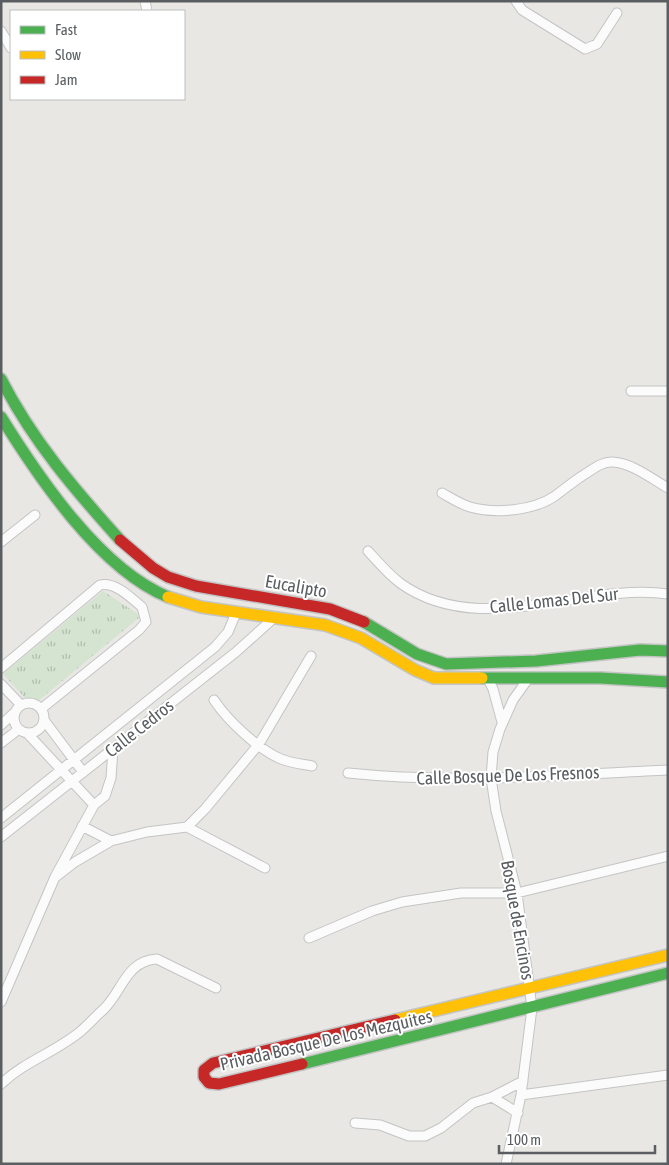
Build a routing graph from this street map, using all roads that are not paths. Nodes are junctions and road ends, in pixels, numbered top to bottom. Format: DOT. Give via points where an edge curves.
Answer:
graph roads {
  1 [pos="516,1"];
  2 [pos="616,13"];
  3 [pos="1,31"];
  4 [pos="10,46"];
  5 [pos="1,378"];
  6 [pos="631,391"];
  7 [pos="668,391"];
  8 [pos="1,417"];
  9 [pos="668,488"];
  10 [pos="442,493"];
  11 [pos="93,509"];
  12 [pos="35,515"];
  13 [pos="76,521"];
  14 [pos="1,542"];
  15 [pos="368,551"];
  16 [pos="668,594"];
  17 [pos="236,613"];
  18 [pos="275,617"];
  19 [pos="222,640"];
  20 [pos="668,650"];
  21 [pos="236,652"];
  22 [pos="311,656"];
  23 [pos="1,668"];
  24 [pos="488,679"];
  25 [pos="528,679"];
  26 [pos="668,682"];
  27 [pos="1,684"];
  28 [pos="214,700"];
  29 [pos="21,705"];
  30 [pos="41,709"];
  31 [pos="14,714"];
  32 [pos="44,720"];
  33 [pos="502,722"];
  34 [pos="1,724"];
  35 [pos="23,731"];
  36 [pos="1,743"];
  37 [pos="260,744"];
  38 [pos="113,749"];
  39 [pos="73,760"];
  40 [pos="312,766"];
  41 [pos="60,770"];
  42 [pos="668,770"];
  43 [pos="83,772"];
  44 [pos="348,773"];
  45 [pos="491,778"];
  46 [pos="72,782"];
  47 [pos="94,805"];
  48 [pos="1,818"];
  49 [pos="82,826"];
  50 [pos="187,827"];
  51 [pos="1,837"];
  52 [pos="112,841"];
  53 [pos="668,856"];
  54 [pos="265,868"];
  55 [pos="55,877"];
  56 [pos="518,893"];
  57 [pos="309,938"];
  58 [pos="668,954"];
  59 [pos="668,974"];
  60 [pos="216,988"];
  61 [pos="531,988"];
  62 [pos="1,1002"];
  63 [pos="532,1008"];
  64 [pos="16,1069"];
  65 [pos="1,1073"];
  66 [pos="668,1075"];
  67 [pos="523,1081"];
  68 [pos="1,1084"];
  69 [pos="522,1095"];
  70 [pos="492,1097"];
  71 [pos="518,1113"];
  72 [pos="355,1123"];
  73 [pos="506,1164"];
  1 -- 2 [label="street" via="522,10 585,49 596,44"];
  3 -- 4 [label="street"];
  5 -- 11 [label="street, Eucalipto" via="34,438"];
  6 -- 7 [label="street"];
  8 -- 13 [label="street, Eucalipto" via="48,490"];
  9 -- 10 [label="street" via="631,467 613,462 598,465 540,504 524,507 482,509"];
  11 -- 13 [label="street"];
  11 -- 20 [label="street, Eucalipto" via="120,540 152,568 168,577 196,586 330,609 365,622 434,661 457,665 544,661"];
  12 -- 14 [label="street"];
  13 -- 17 [label="street, Eucalipto" via="122,568 156,593 185,604"];
  15 -- 16 [label="street, Calle Lomas Del Sur" via="402,584 427,596 473,607 504,608 633,591"];
  17 -- 18 [label="street, Eucalipto"];
  17 -- 19 [label="street, Calle Cedros"];
  18 -- 21 [label="street, Calle Cedros"];
  18 -- 24 [label="street, Eucalipto" via="347,632 417,672 434,678"];
  19 -- 21 [label="street"];
  19 -- 39 [label="street, Calle Cedros"];
  21 -- 38 [label="street, Calle Cedros"];
  22 -- 37 [label="street"];
  23 -- 30 [label="street" via="96,587 106,584 125,593 142,608 144,625"];
  24 -- 25 [label="street, Eucalipto"];
  24 -- 33 [label="street"];
  25 -- 26 [label="street, Eucalipto" via="600,678"];
  25 -- 33 [label="street, Bosque de Encinos"];
  27 -- 29 [label="street"];
  28 -- 37 [label="street" via="228,720"];
  29 -- 30 [label="street" via="28,702"];
  29 -- 31 [label="street"];
  30 -- 32 [label="street"];
  31 -- 34 [label="street"];
  31 -- 35 [label="street" via="14,720"];
  32 -- 35 [label="street" via="38,729"];
  32 -- 39 [label="street"];
  33 -- 45 [label="street, Bosque de Encinos" via="493,752"];
  35 -- 36 [label="street"];
  35 -- 41 [label="street"];
  37 -- 40 [label="street" via="281,759"];
  37 -- 50 [label="street"];
  38 -- 43 [label="street, Calle Cedros"];
  38 -- 47 [label="street" via="108,788 105,796"];
  39 -- 41 [label="street, Calle Cedros"];
  39 -- 43 [label="street"];
  41 -- 46 [label="street"];
  41 -- 48 [label="street, Calle Cedros"];
  42 -- 45 [label="street, Calle Bosque De Los Fresnos"];
  43 -- 46 [label="street, Calle Cedros"];
  44 -- 45 [label="street, Calle Bosque De Los Fresnos" via="395,778"];
  45 -- 56 [label="street, Bosque de Encinos" via="496,811"];
  46 -- 47 [label="street"];
  46 -- 51 [label="street, Calle Cedros"];
  47 -- 49 [label="street"];
  49 -- 52 [label="street"];
  49 -- 55 [label="street"];
  50 -- 52 [label="street"];
  50 -- 54 [label="street"];
  52 -- 55 [label="street"];
  53 -- 56 [label="street"];
  55 -- 62 [label="street"];
  56 -- 57 [label="street" via="461,892 402,902"];
  56 -- 61 [label="street, Bosque de Encinos"];
  58 -- 61 [label="street"];
  59 -- 63 [label="street"];
  60 -- 64 [label="street" via="165,961 142,962 129,972 108,1005 81,1031"];
  61 -- 63 [label="street, Bosque de Encinos"];
  61 -- 63 [label="street, Privada Bosque De Los Mezquites" via="213,1063 204,1070 204,1078 208,1083 219,1084"];
  63 -- 67 [label="street, Bosque de Encinos"];
  64 -- 65 [label="street"];
  64 -- 68 [label="street"];
  66 -- 69 [label="street"];
  67 -- 69 [label="street, Bosque de Encinos"];
  67 -- 70 [label="street"];
  69 -- 71 [label="street, Bosque de Encinos"];
  70 -- 71 [label="street"];
  70 -- 72 [label="street" via="473,1103 442,1128 418,1138 380,1125"];
  71 -- 73 [label="street, Bosque de Encinos"];
}
